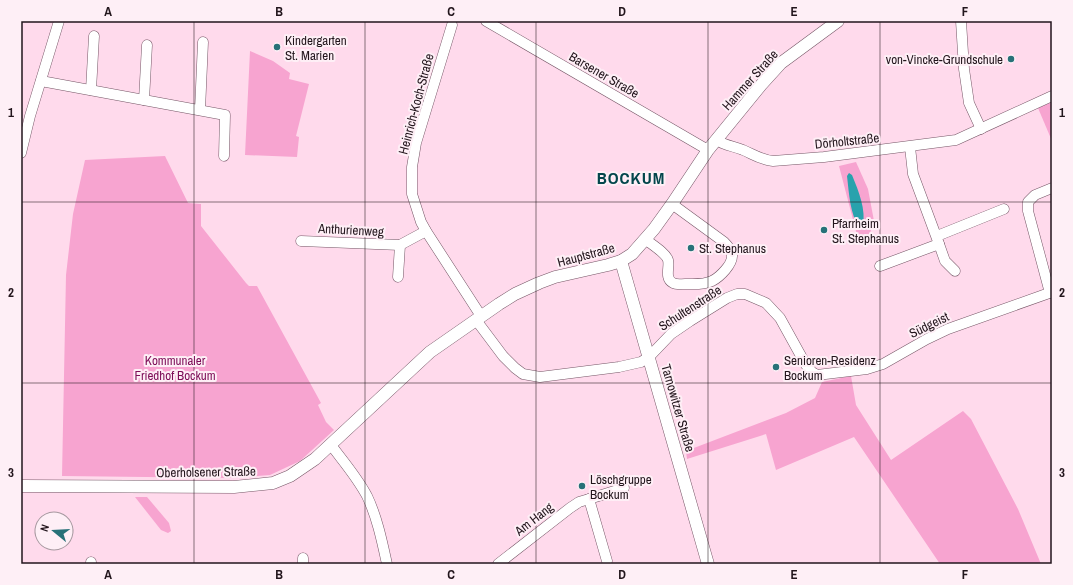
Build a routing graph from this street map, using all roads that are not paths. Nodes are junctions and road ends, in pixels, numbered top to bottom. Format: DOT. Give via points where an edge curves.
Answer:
graph roads {
  1 [pos="59,21"];
  2 [pos="486,21"];
  3 [pos="838,21"];
  4 [pos="960,21"];
  5 [pos="452,25"];
  6 [pos="94,36"];
  7 [pos="203,42"];
  8 [pos="147,45"];
  9 [pos="41,81"];
  10 [pos="91,90"];
  11 [pos="1052,96"];
  12 [pos="144,100"];
  13 [pos="200,110"];
  14 [pos="981,129"];
  15 [pos="717,140"];
  16 [pos="910,147"];
  17 [pos="708,150"];
  18 [pos="21,153"];
  19 [pos="224,156"];
  20 [pos="1052,188"];
  21 [pos="672,204"];
  22 [pos="1004,209"];
  23 [pos="426,231"];
  24 [pos="646,239"];
  25 [pos="938,240"];
  26 [pos="302,241"];
  27 [pos="400,245"];
  28 [pos="621,260"];
  29 [pos="880,266"];
  30 [pos="955,271"];
  31 [pos="398,277"];
  32 [pos="1051,293"];
  33 [pos="478,318"];
  34 [pos="649,357"];
  35 [pos="817,375"];
  36 [pos="330,445"];
  37 [pos="21,486"];
  38 [pos="624,488"];
  39 [pos="589,499"];
  40 [pos="607,560"];
  41 [pos="387,564"];
  42 [pos="498,564"];
  43 [pos="708,564"];
  1 -- 9 [label="street"];
  2 -- 17 [label="street, Barsener Straße"];
  3 -- 15 [label="main road, Hammer Straße" via="782,64 761,85"];
  4 -- 14 [label="street" via="969,103"];
  5 -- 23 [label="street, Heinrich-Koch-Straße" via="416,143 412,167 412,194"];
  6 -- 10 [label="street"];
  7 -- 13 [label="street"];
  8 -- 12 [label="street"];
  9 -- 10 [label="street"];
  9 -- 18 [label="street"];
  10 -- 12 [label="street"];
  11 -- 14 [label="street, Dörholtstraße"];
  12 -- 13 [label="street"];
  13 -- 19 [label="street" via="225,115"];
  14 -- 16 [label="street, Dörholtstraße" via="956,140"];
  15 -- 16 [label="street, Dörholtstraße" via="773,161"];
  15 -- 17 [label="main road, Hammer Straße"];
  16 -- 25 [label="street" via="914,174"];
  17 -- 21 [label="main road, Hauptstraße"];
  20 -- 32 [label="street" via="1035,195 1028,202 1028,211"];
  21 -- 24 [label="main road, Hauptstraße"];
  21 -- 24 [label="street" via="730,248 731,260 722,274 712,281 700,284 671,282 669,261"];
  22 -- 25 [label="street"];
  23 -- 27 [label="street, Anthurienweg"];
  23 -- 33 [label="street, Heinrich-Koch-Straße"];
  24 -- 28 [label="main road, Hauptstraße" via="632,254"];
  25 -- 29 [label="street"];
  25 -- 30 [label="street" via="945,261"];
  26 -- 27 [label="street, Anthurienweg"];
  27 -- 31 [label="street, Anthurienweg"];
  28 -- 33 [label="main road, Hauptstraße" via="539,283 515,294"];
  28 -- 34 [label="main road, Tarnowitzer Straße"];
  32 -- 35 [label="street, Südgeist" via="948,329 883,364 867,369"];
  33 -- 34 [label="street, Schultenstraße" via="503,356 523,374 533,377 619,368"];
  33 -- 36 [label="main road, Oberholsener Straße" via="430,352"];
  34 -- 35 [label="street, Schultenstraße" via="671,334 690,321 727,298 746,294 766,303 780,318 806,365"];
  34 -- 43 [label="main road, Tarnowitzer Straße"];
  36 -- 37 [label="main road, Oberholsener Straße" via="299,471 266,484 226,487"];
  36 -- 41 [label="street" via="354,475 366,496 377,523"];
  38 -- 39 [label="street, Am Hang"];
  39 -- 40 [label="street"];
  39 -- 42 [label="street, Am Hang" via="570,508"];
}
